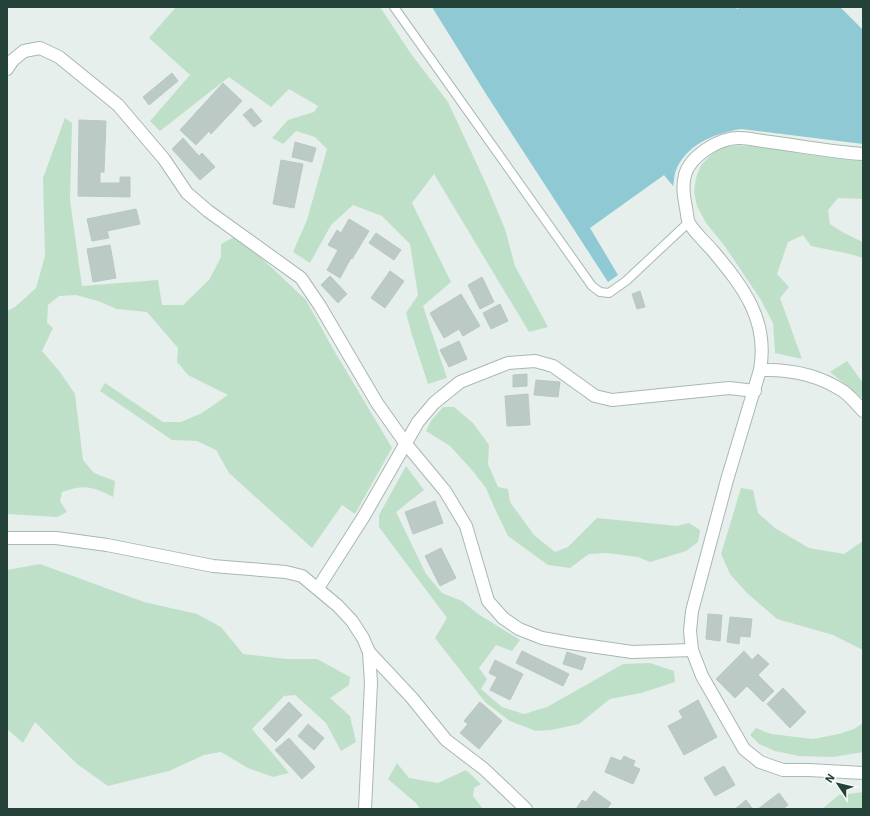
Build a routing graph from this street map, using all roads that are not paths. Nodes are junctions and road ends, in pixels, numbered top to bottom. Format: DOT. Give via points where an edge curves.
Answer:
graph roads {
  1 [pos="394,7"];
  2 [pos="7,69"];
  3 [pos="863,154"];
  4 [pos="689,222"];
  5 [pos="760,370"];
  6 [pos="755,391"];
  7 [pos="863,411"];
  8 [pos="406,444"];
  9 [pos="7,538"];
  10 [pos="318,588"];
  11 [pos="692,650"];
  12 [pos="369,652"];
  13 [pos="863,773"];
  14 [pos="365,809"];
  15 [pos="526,809"];
  1 -- 4 [label="lane" via="592,286 600,292 609,293 626,281"];
  2 -- 8 [label="street" via="24,51 40,48 59,58 118,105 164,159 187,193 301,278 377,403"];
  3 -- 4 [label="street" via="738,137 718,142 692,162 685,173 684,198"];
  4 -- 5 [label="street" via="749,300 757,317 761,335 763,356"];
  5 -- 6 [label="street"];
  5 -- 7 [label="street" via="777,369 824,380 844,392"];
  6 -- 8 [label="street" via="729,388 612,400 595,396 553,366 535,361 508,363 460,382 434,403 418,422"];
  6 -- 11 [label="street" via="727,480 692,611"];
  8 -- 10 [label="street"];
  8 -- 11 [label="street" via="445,492 466,526 488,601 503,618 519,629 542,638 570,643 632,652"];
  9 -- 10 [label="street" via="56,538 107,545 213,566 286,572 302,576"];
  10 -- 12 [label="street" via="352,621"];
  11 -- 13 [label="street" via="702,676 744,749 760,762 783,770"];
  12 -- 14 [label="street" via="371,683"];
  12 -- 15 [label="street" via="412,698 446,740 484,769"];
}
